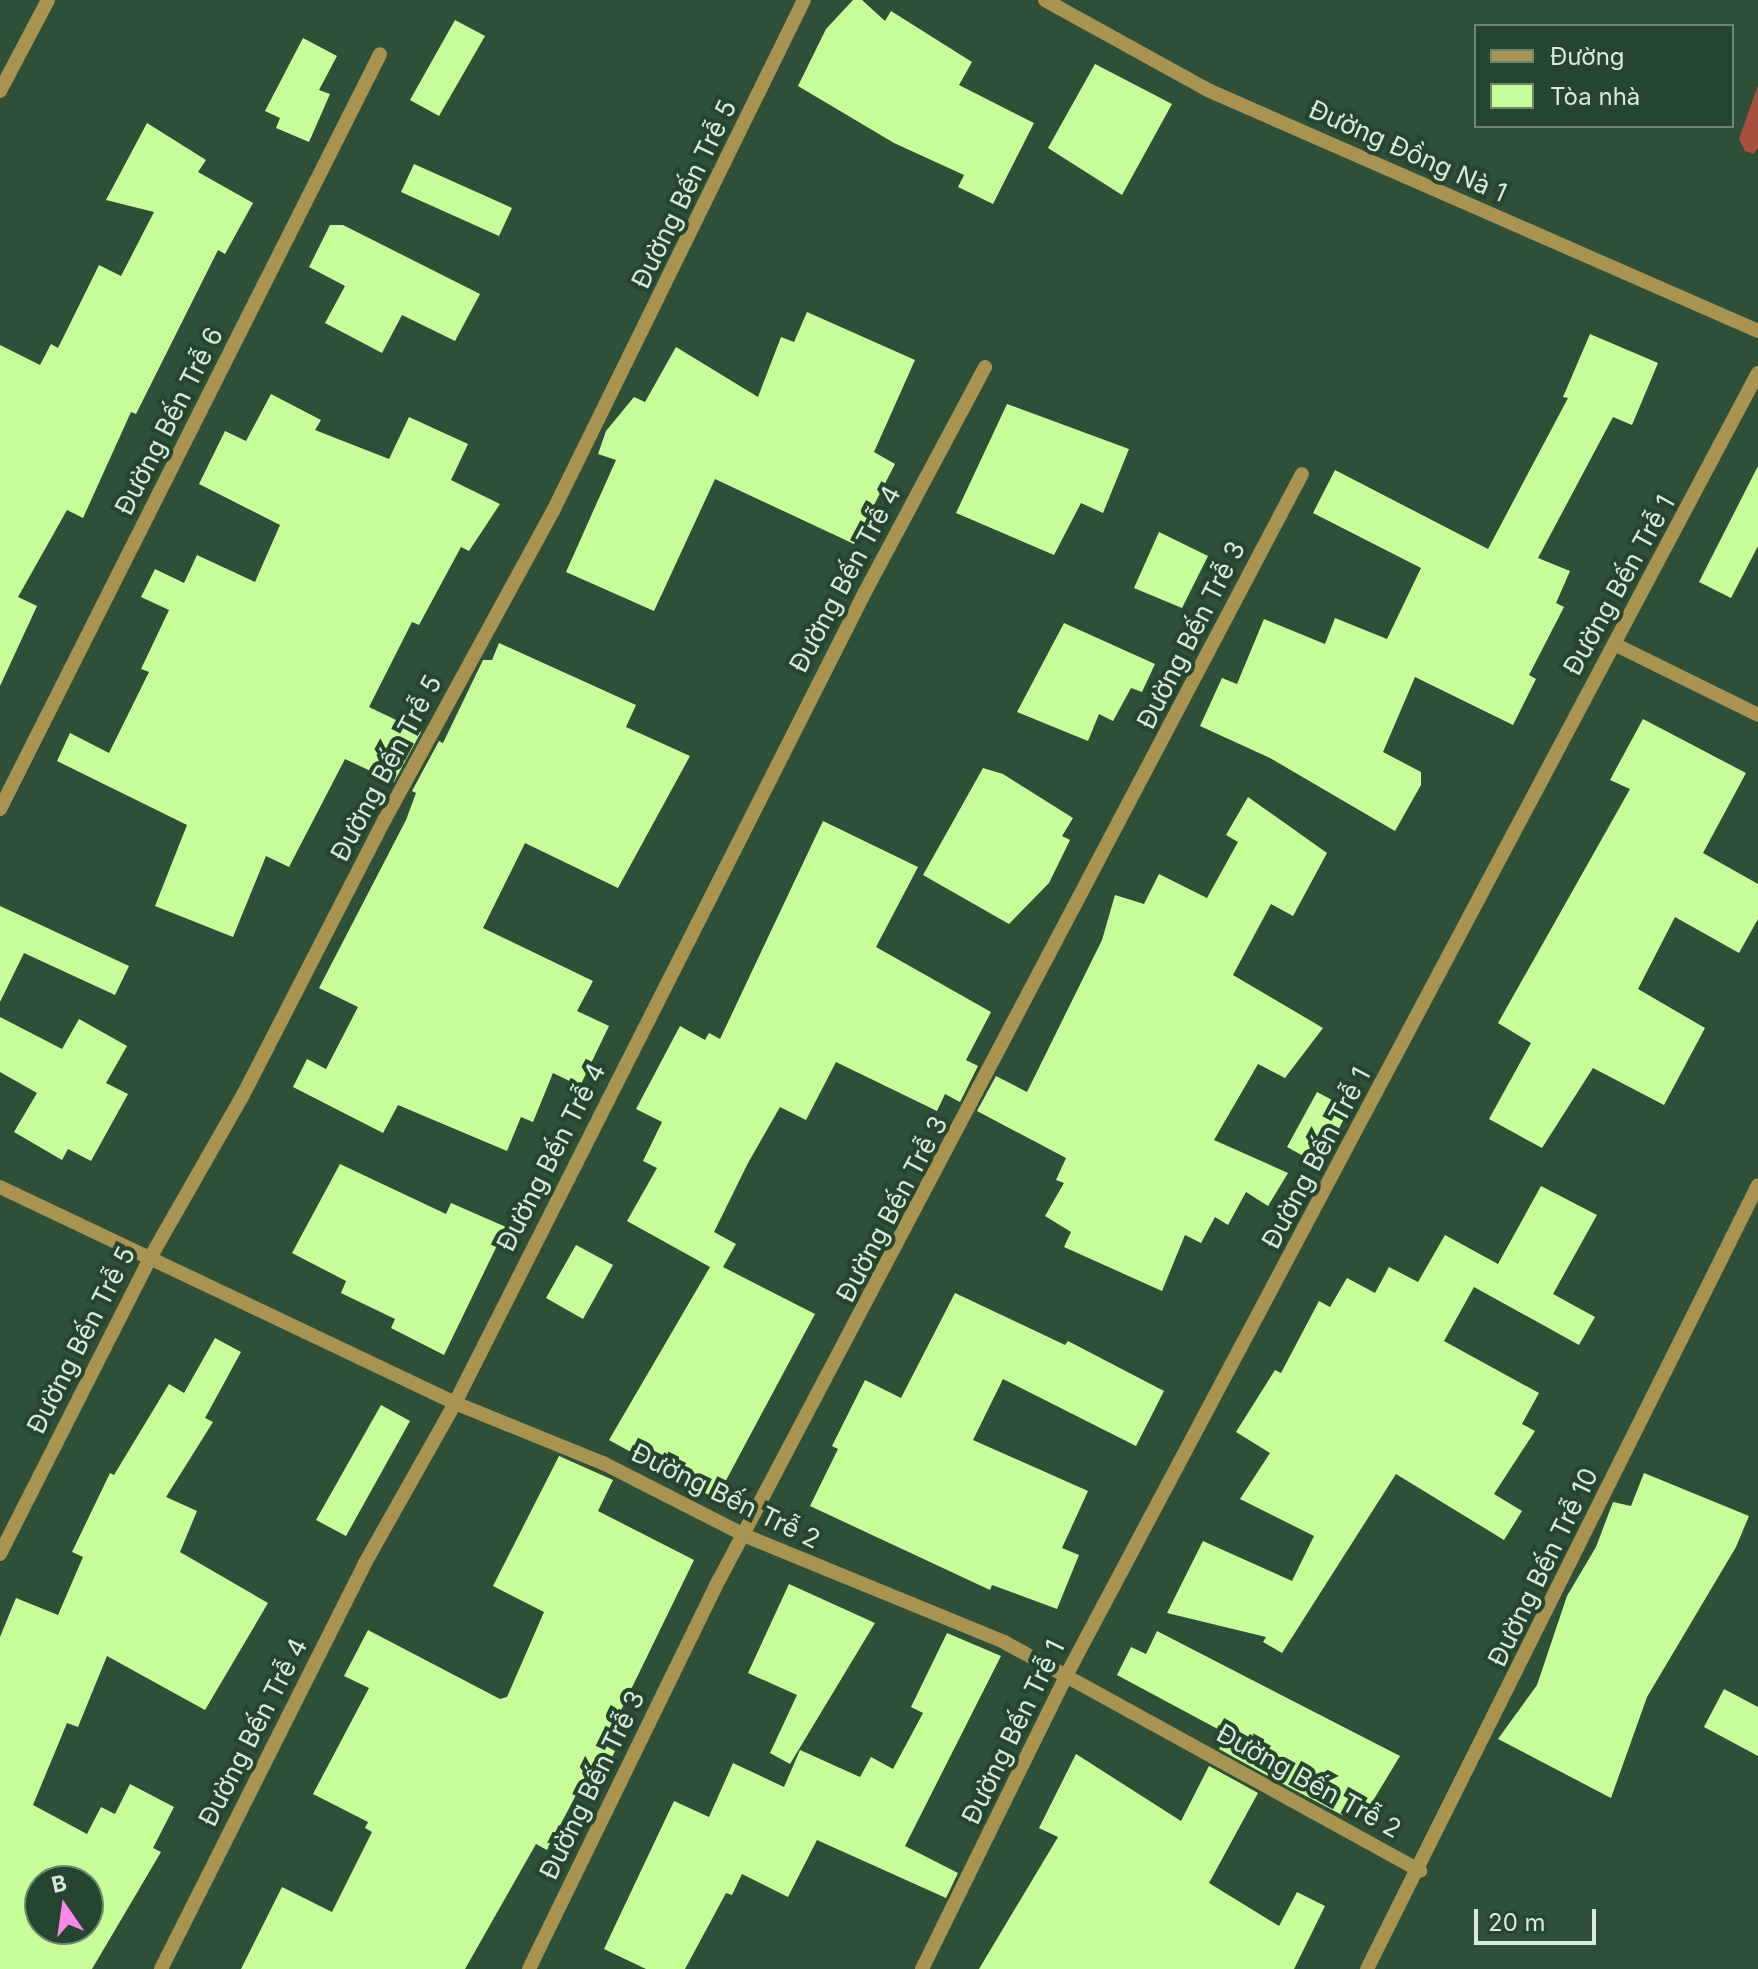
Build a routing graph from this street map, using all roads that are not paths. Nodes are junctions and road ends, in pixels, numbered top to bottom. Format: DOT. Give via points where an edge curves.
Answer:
graph roads {
  1 [pos="48,0"];
  2 [pos="804,0"];
  3 [pos="1045,0"];
  4 [pos="380,54"];
  5 [pos="0,91"];
  6 [pos="1758,331"];
  7 [pos="985,367"];
  8 [pos="1758,373"];
  9 [pos="1302,474"];
  10 [pos="1614,644"];
  11 [pos="1758,715"];
  12 [pos="0,809"];
  13 [pos="1758,1185"];
  14 [pos="0,1187"];
  15 [pos="150,1258"];
  16 [pos="455,1403"];
  17 [pos="746,1536"];
  18 [pos="0,1554"];
  19 [pos="1067,1674"];
  20 [pos="1420,1871"];
  21 [pos="161,1969"];
  22 [pos="529,1969"];
  23 [pos="922,1969"];
  24 [pos="1367,1969"];
  1 -- 5 [label="street"];
  2 -- 15 [label="street, Đường Bến Trễ 5" via="553,511 243,1095"];
  3 -- 6 [label="street, Đường Đồng Nà 1" via="1210,91"];
  4 -- 12 [label="street, Đường Bến Trễ 6"];
  7 -- 16 [label="street, Đường Bến Trễ 4" via="858,606"];
  8 -- 10 [label="street, Đường Bến Trễ 1"];
  9 -- 17 [label="street, Đường Bến Trễ 3"];
  10 -- 11 [label="street"];
  10 -- 19 [label="street, Đường Bến Trễ 1"];
  13 -- 20 [label="street, Đường Bến Trễ 10"];
  14 -- 15 [label="street, Đường Bến Trễ 2"];
  15 -- 16 [label="street, Đường Bến Trễ 2"];
  15 -- 18 [label="street, Đường Bến Trễ 5"];
  16 -- 17 [label="street, Đường Bến Trễ 2" via="603,1463"];
  16 -- 21 [label="street, Đường Bến Trễ 4" via="365,1563"];
  17 -- 19 [label="street, Đường Bến Trễ 2" via="1004,1642"];
  17 -- 22 [label="street, Đường Bến Trễ 3" via="719,1580"];
  19 -- 20 [label="street, Đường Bến Trễ 2"];
  19 -- 23 [label="street, Đường Bến Trễ 1"];
  20 -- 24 [label="street, Đường Bến Trễ 10"];
}
